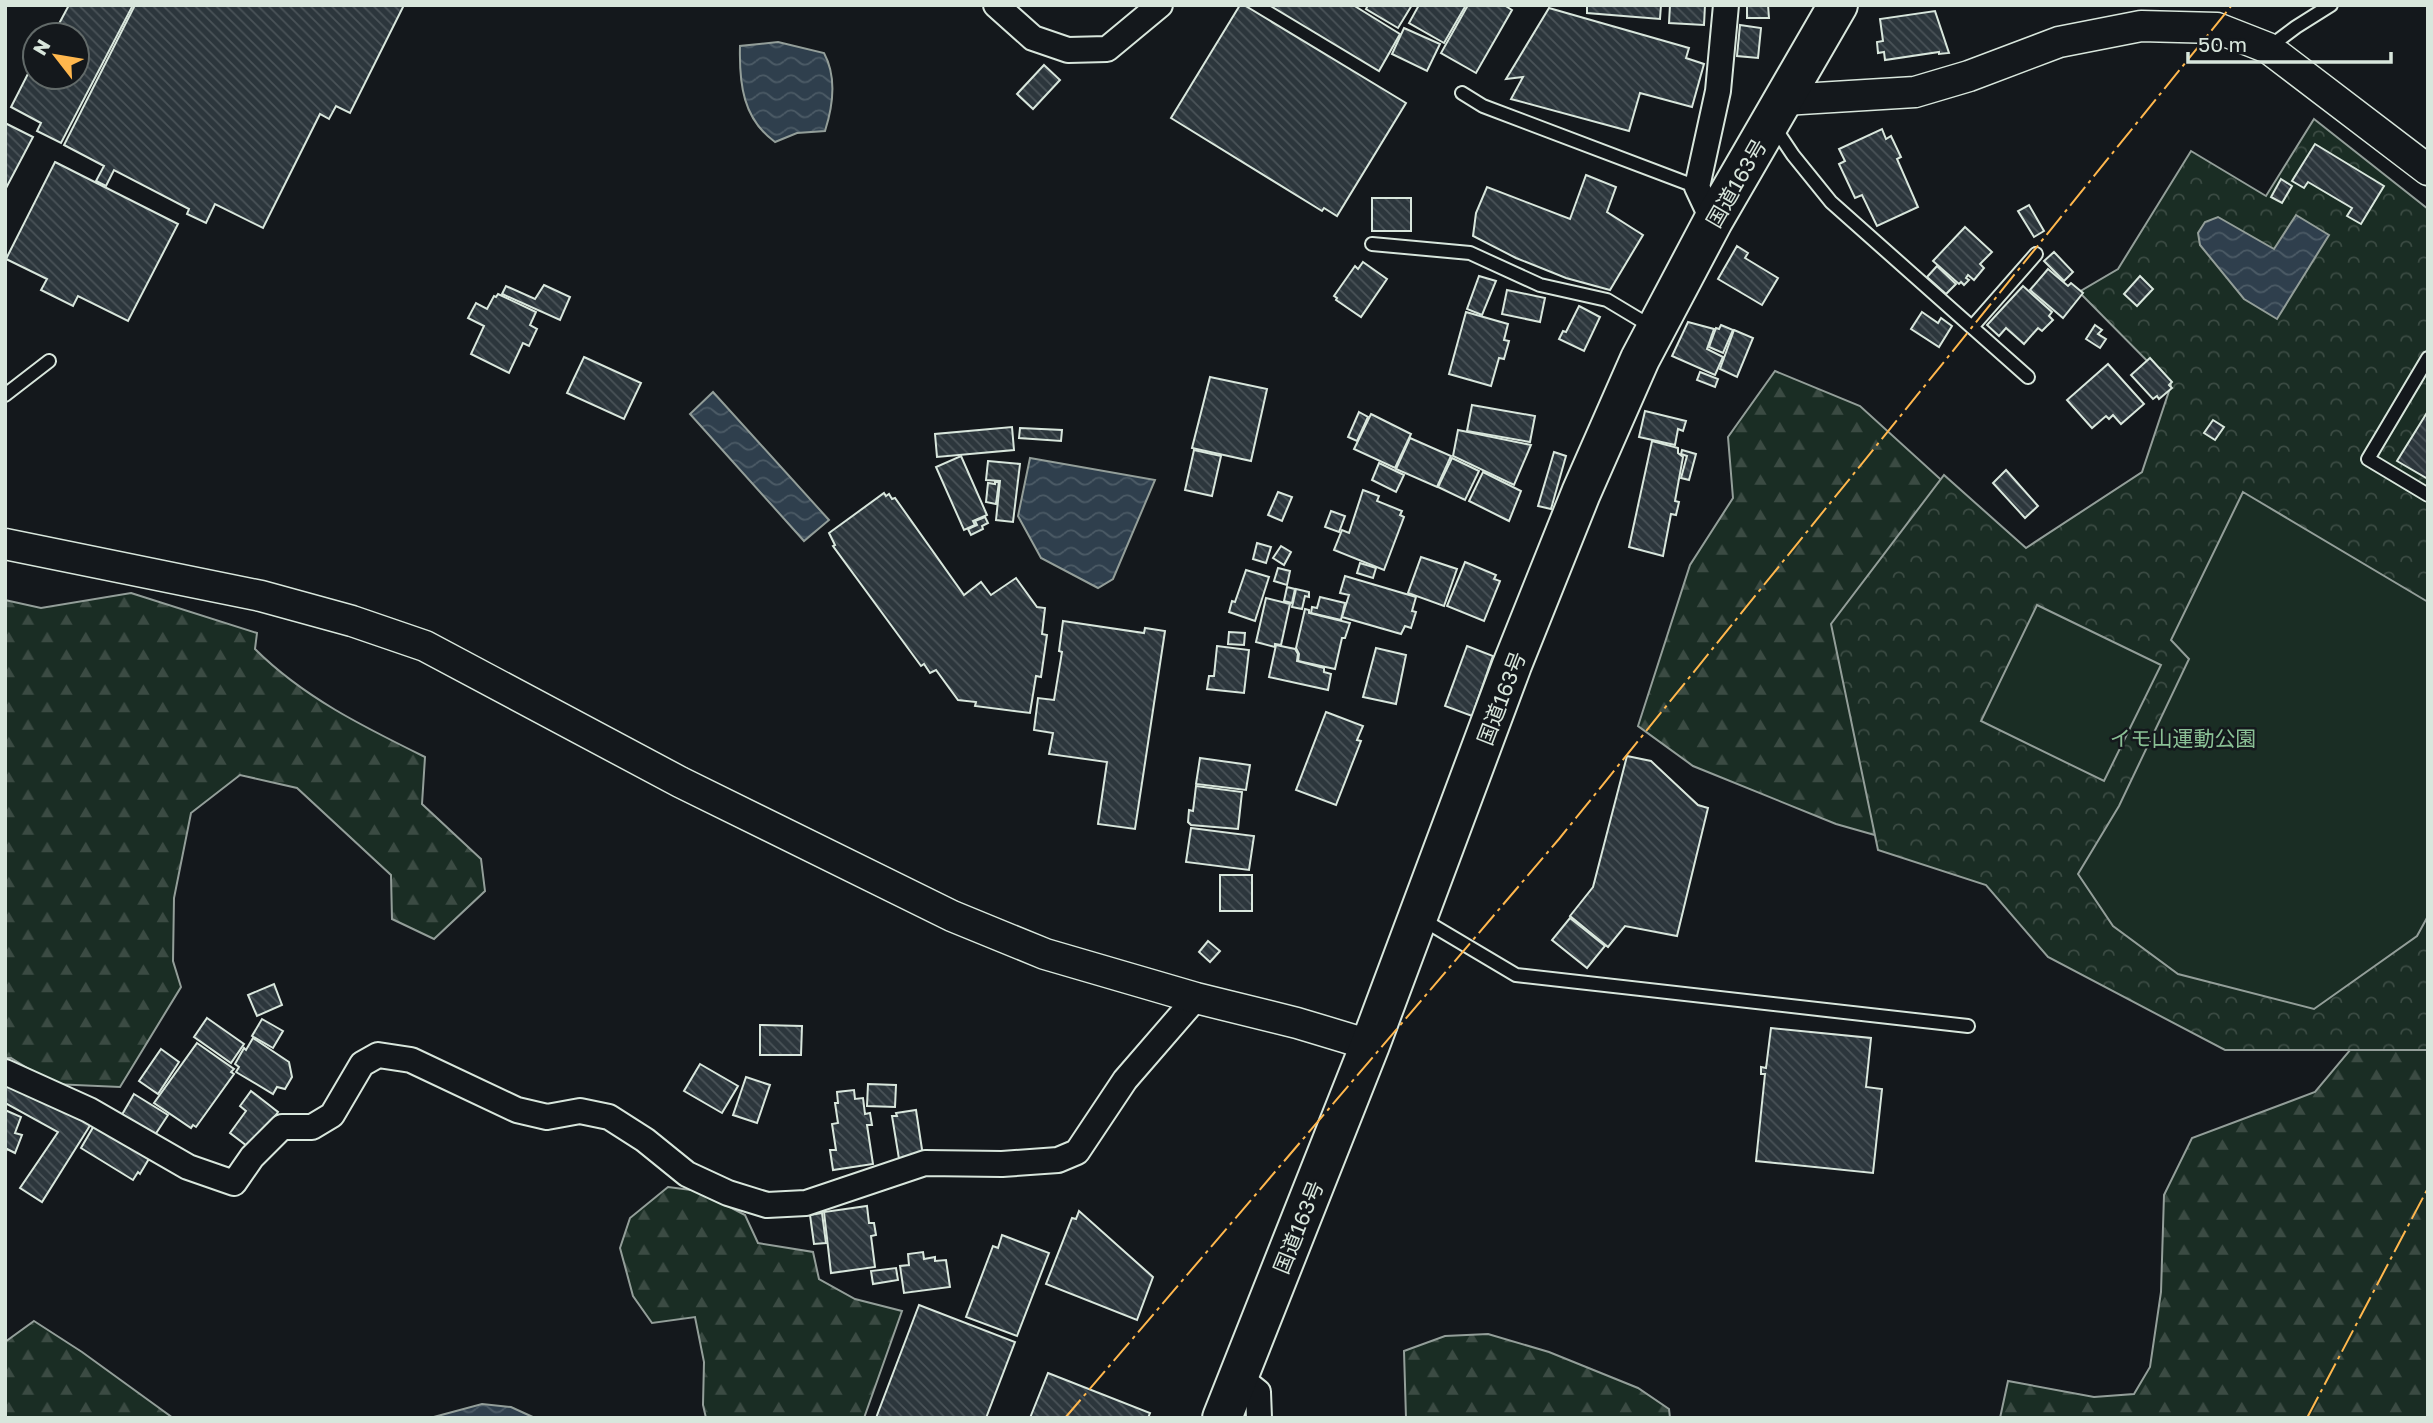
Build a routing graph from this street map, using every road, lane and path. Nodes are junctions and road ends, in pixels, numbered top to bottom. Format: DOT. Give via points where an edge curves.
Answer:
graph roads {
  1 [pos="996,5"];
  2 [pos="1160,5"];
  3 [pos="1726,5"];
  4 [pos="1838,5"];
  5 [pos="2331,5"];
  6 [pos="2268,48"];
  7 [pos="1462,93"];
  8 [pos="1778,111"];
  9 [pos="2428,170"];
  10 [pos="1697,187"];
  11 [pos="1713,221"];
  12 [pos="1372,244"];
  13 [pos="2036,254"];
  14 [pos="1972,327"];
  15 [pos="1656,329"];
  16 [pos="2428,358"];
  17 [pos="49,361"];
  18 [pos="2028,377"];
  19 [pos="5,395"];
  20 [pos="2428,495"];
  21 [pos="5,544"];
  22 [pos="1418,917"];
  23 [pos="1196,998"];
  24 [pos="1968,1026"];
  25 [pos="1370,1045"];
  26 [pos="5,1072"];
  27 [pos="1238,1376"];
  28 [pos="1222,1418"];
  29 [pos="1259,1418"];
  1 -- 2 [label="street" via="1033,38 1069,50 1107,49"];
  3 -- 10 [label="street" via="1718,91"];
  4 -- 8 [label="highway, 国道163号"];
  5 -- 6 [label="lane"];
  6 -- 8 [label="street" via="2217,28 2141,26 2059,42 1915,92"];
  6 -- 9 [label="street"];
  7 -- 10 [label="lane" via="1483,106"];
  8 -- 11 [label="highway, 国道163号"];
  8 -- 14 [label="lane" via="1793,155 1831,202"];
  10 -- 11 [label="street"];
  11 -- 15 [label="highway, 国道163号"];
  12 -- 15 [label="lane" via="1470,253 1540,285 1607,300"];
  13 -- 14 [label="lane"];
  14 -- 18 [label="lane"];
  15 -- 22 [label="highway, 国道163号" via="1581,493"];
  16 -- 20 [label="lane" via="2368,459"];
  17 -- 19 [label="lane"];
  21 -- 23 [label="street" via="261,596 425,646 680,782 953,916 1045,954"];
  22 -- 24 [label="lane" via="1516,975"];
  22 -- 25 [label="highway, 国道163号"];
  23 -- 25 [label="street"];
  23 -- 26 [label="street" via="1125,1080 1077,1152 1058,1160 925,1163 806,1203 767,1205 728,1193 687,1174 609,1116 580,1111 547,1117 517,1110 411,1060 378,1055 362,1064 331,1115 312,1127 282,1128 252,1157 234,1183 188,1167 89,1110"];
  25 -- 27 [label="highway, 国道163号"];
  27 -- 28 [label="highway, 国道163号"];
  27 -- 29 [label="street" via="1258,1392"];
}
